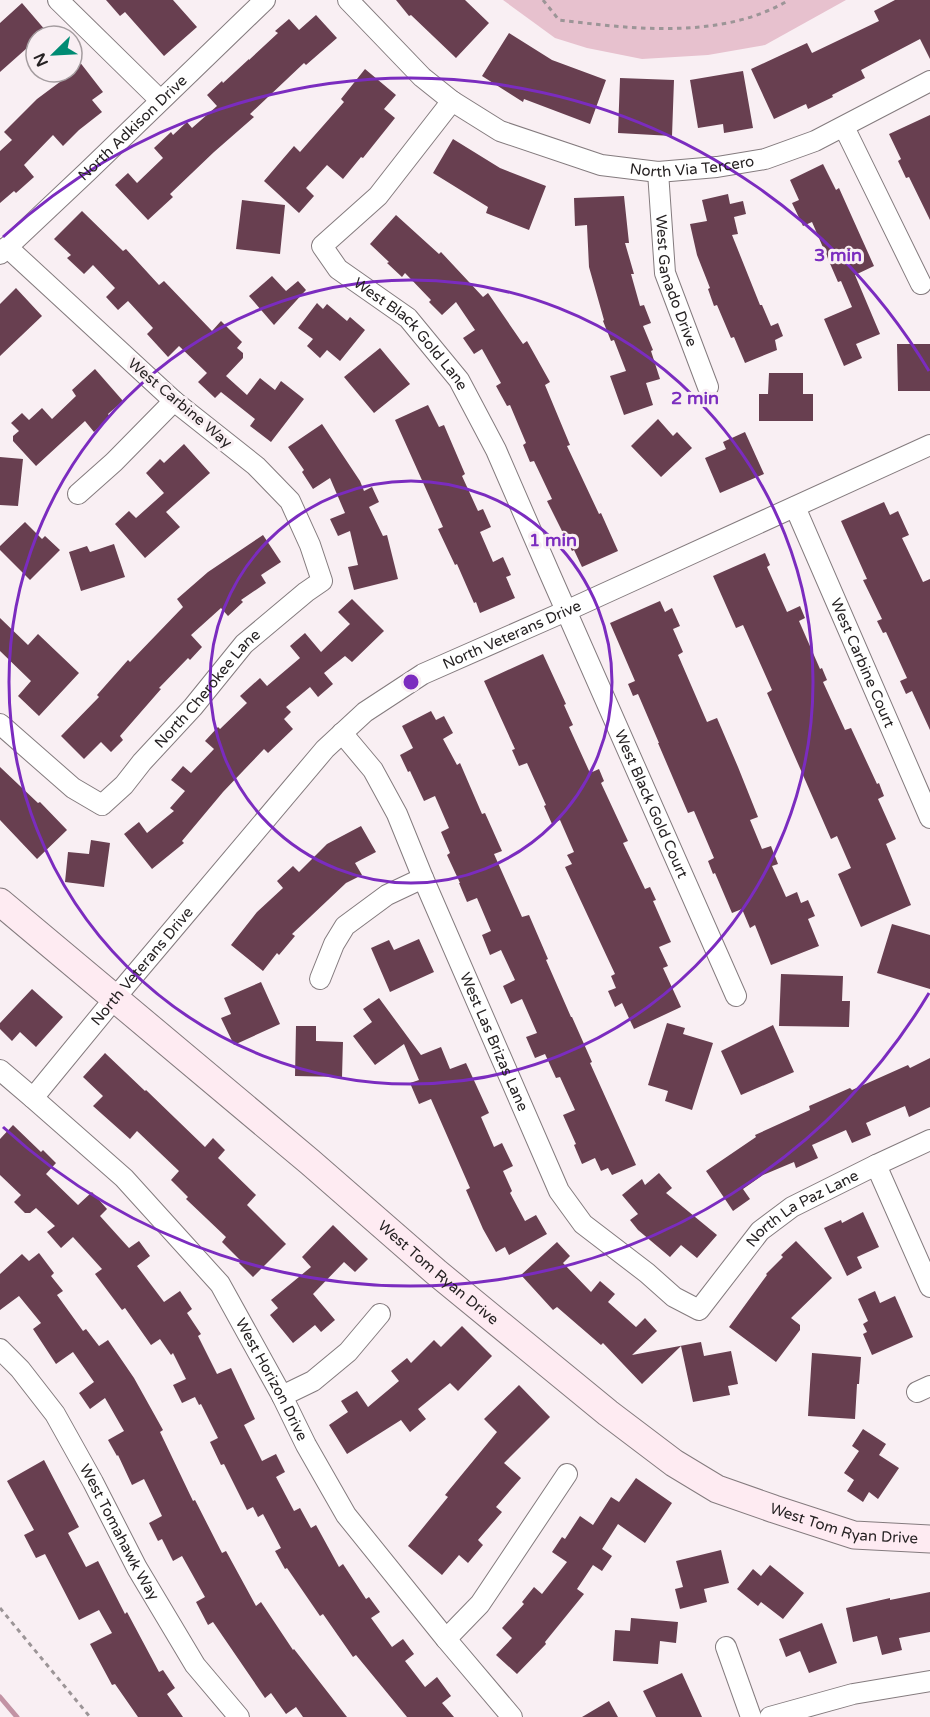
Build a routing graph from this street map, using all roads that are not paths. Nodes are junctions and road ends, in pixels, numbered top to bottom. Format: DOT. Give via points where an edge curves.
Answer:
graph roads {
  1 [pos="58,0"];
  2 [pos="265,0"];
  3 [pos="348,0"];
  4 [pos="930,81"];
  5 [pos="160,100"];
  6 [pos="452,101"];
  7 [pos="844,127"];
  8 [pos="658,172"];
  9 [pos="4,250"];
  10 [pos="921,284"];
  11 [pos="708,387"];
  12 [pos="174,401"];
  13 [pos="930,445"];
  14 [pos="78,494"];
  15 [pos="795,507"];
  16 [pos="322,581"];
  17 [pos="566,611"];
  18 [pos="0,724"];
  19 [pos="342,733"];
  20 [pos="930,819"];
  21 [pos="423,878"];
  22 [pos="0,902"];
  23 [pos="320,979"];
  24 [pos="736,996"];
  25 [pos="115,998"];
  26 [pos="0,1070"];
  27 [pos="33,1098"];
  28 [pos="930,1140"];
  29 [pos="876,1165"];
  30 [pos="930,1287"];
  31 [pos="699,1310"];
  32 [pos="381,1314"];
  33 [pos="0,1349"];
  34 [pos="282,1396"];
  35 [pos="567,1474"];
  36 [pos="930,1539"];
  37 [pos="446,1639"];
  38 [pos="726,1647"];
  39 [pos="930,1681"];
  40 [pos="239,1717"];
  41 [pos="512,1717"];
  42 [pos="751,1717"];
  43 [pos="770,1717"];
  1 -- 5 [label="street"];
  2 -- 5 [label="street, North Adkison Drive"];
  3 -- 6 [label="street, North Via Tercero" via="422,77"];
  4 -- 7 [label="street, North Via Tercero"];
  5 -- 9 [label="street, North Adkison Drive"];
  6 -- 8 [label="street, North Via Tercero" via="500,131 601,165"];
  6 -- 17 [label="street, West Black Gold Lane" via="378,196 322,246 338,269 408,318 459,380 496,450"];
  7 -- 8 [label="street, North Via Tercero" via="765,159"];
  7 -- 10 [label="street"];
  8 -- 11 [label="street, West Ganado Drive" via="665,273"];
  9 -- 12 [label="street, West Carbine Way"];
  12 -- 14 [label="street"];
  12 -- 16 [label="street, West Carbine Way" via="256,466 290,501"];
  13 -- 15 [label="street, North Veterans Drive"];
  15 -- 17 [label="street, North Veterans Drive"];
  15 -- 20 [label="street, West Carbine Court"];
  16 -- 18 [label="street, North Cherokee Lane" via="244,644 192,708 102,805 73,788"];
  17 -- 19 [label="street, North Veterans Drive" via="423,674 365,712"];
  17 -- 24 [label="street, West Black Gold Court"];
  19 -- 21 [label="street, West Las Brizas Lane" via="373,770 397,813"];
  19 -- 25 [label="street, North Veterans Drive"];
  21 -- 23 [label="street" via="387,895 345,926"];
  21 -- 31 [label="street, West Las Brizas Lane" via="559,1191 583,1224 674,1297"];
  22 -- 25 [label="street, West Tom Ryan Drive"];
  25 -- 27 [label="street, North Veterans Drive"];
  25 -- 36 [label="street, West Tom Ryan Drive" via="445,1280 674,1463 717,1489 854,1535"];
  26 -- 27 [label="street, West Horizon Drive"];
  27 -- 34 [label="street, West Horizon Drive" via="123,1178 220,1284"];
  28 -- 29 [label="street, North La Paz Lane"];
  29 -- 30 [label="street"];
  29 -- 31 [label="street, North La Paz Lane" via="792,1207 760,1231"];
  32 -- 34 [label="street" via="348,1352 313,1381"];
  33 -- 40 [label="street, West Tomahawk Way" via="55,1414 137,1568 195,1665"];
  34 -- 37 [label="street, West Horizon Drive" via="346,1515"];
  35 -- 37 [label="street" via="480,1604"];
  37 -- 41 [label="street, West Horizon Drive"];
  38 -- 42 [label="street"];
  39 -- 43 [label="street" via="853,1694"];
}
